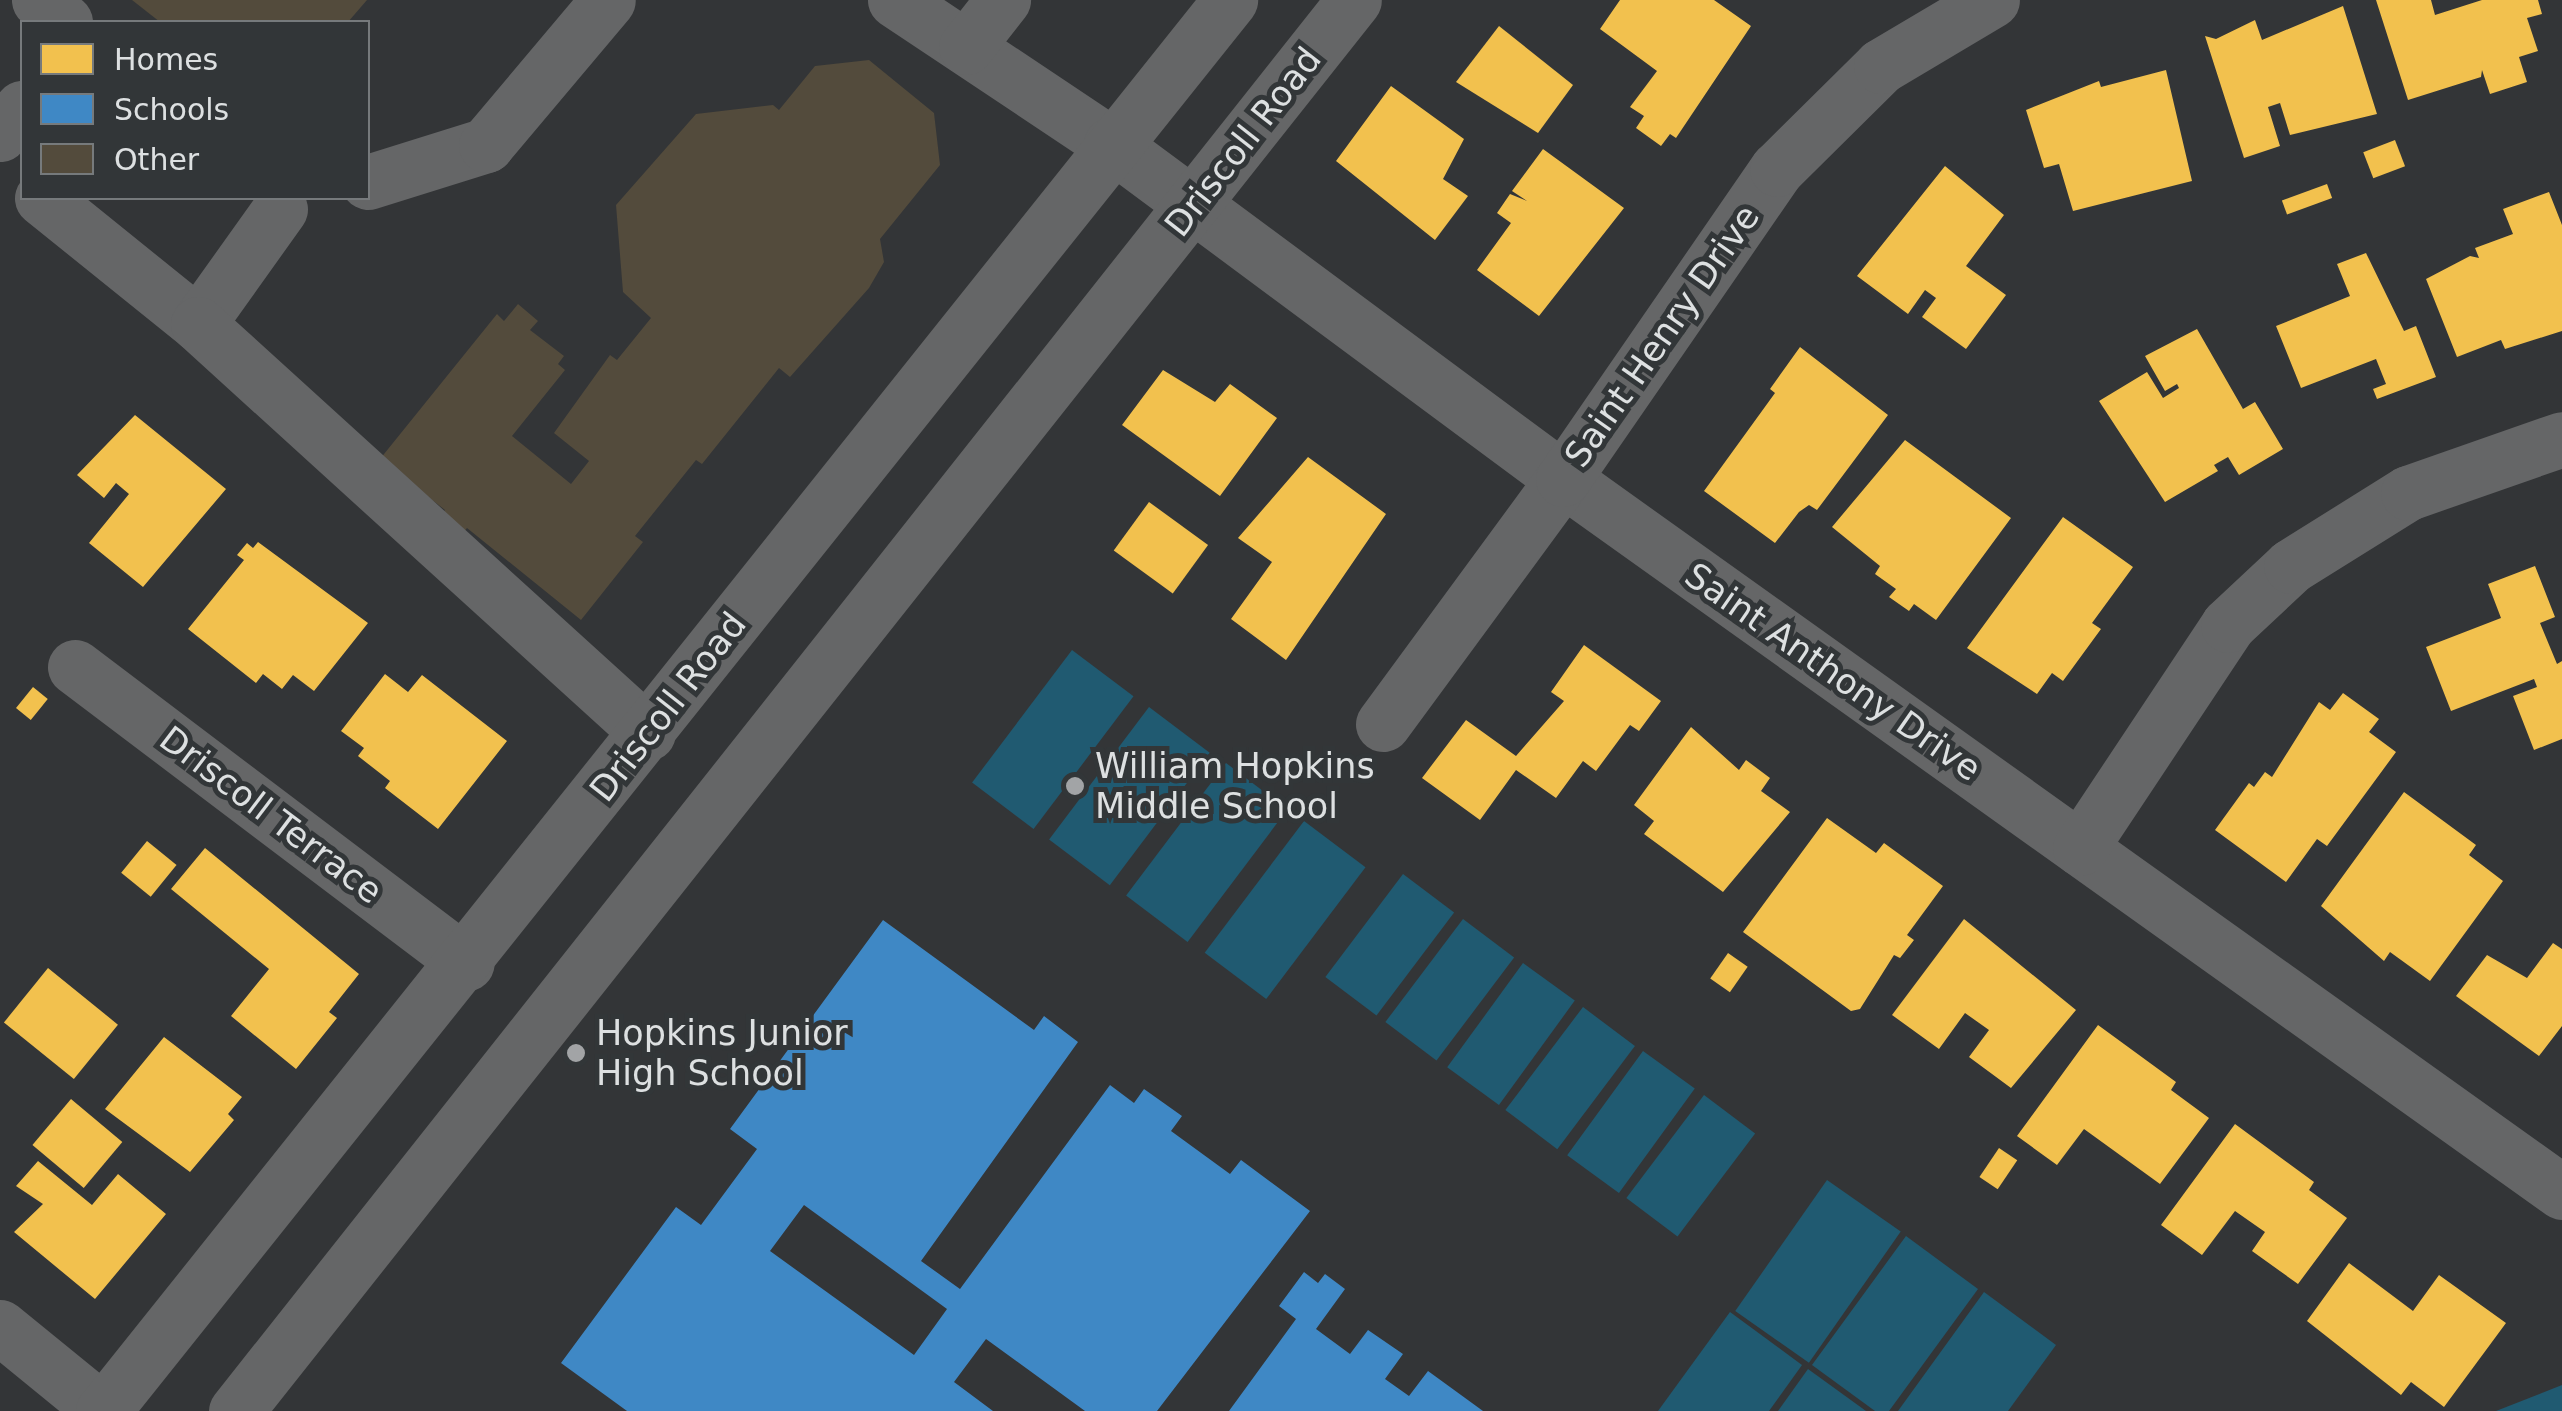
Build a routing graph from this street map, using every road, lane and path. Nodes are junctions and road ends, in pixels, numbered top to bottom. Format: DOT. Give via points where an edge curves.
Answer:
graph roads {
  1 [pos="39,0"];
  2 [pos="608,0"];
  3 [pos="894,0"];
  4 [pos="1002,0"];
  5 [pos="1230,0"];
  6 [pos="1354,0"];
  7 [pos="1992,0"];
  8 [pos="63,20"];
  9 [pos="966,48"];
  10 [pos="20,110"];
  11 [pos="0,134"];
  12 [pos="1111,144"];
  13 [pos="0,163"];
  14 [pos="20,179"];
  15 [pos="370,181"];
  16 [pos="44,200"];
  17 [pos="288,201"];
  18 [pos="1191,208"];
  19 [pos="198,324"];
  20 [pos="2562,439"];
  21 [pos="1563,479"];
  22 [pos="75,667"];
  23 [pos="1383,724"];
  24 [pos="648,733"];
  25 [pos="2080,848"];
  26 [pos="466,963"];
  27 [pos="2562,1192"];
  28 [pos="0,1327"];
  29 [pos="103,1411"];
  30 [pos="236,1411"];
  1 -- 8 [label="street"];
  2 -- 15 [label="street" via="486,145"];
  3 -- 9 [label="street, Saint Anthony Drive"];
  4 -- 9 [label="street"];
  5 -- 12 [label="street, Driscoll Road"];
  6 -- 18 [label="street, Driscoll Road"];
  7 -- 21 [label="street, Saint Henry Drive" via="1881,66 1777,169"];
  9 -- 12 [label="street, Saint Anthony Drive"];
  10 -- 11 [label="street"];
  12 -- 18 [label="street, Saint Anthony Drive"];
  12 -- 24 [label="street, Driscoll Road"];
  13 -- 14 [label="street"];
  16 -- 19 [label="street"];
  17 -- 19 [label="street"];
  18 -- 21 [label="street, Saint Anthony Drive"];
  18 -- 30 [label="street, Driscoll Road"];
  19 -- 24 [label="street"];
  20 -- 25 [label="street" via="2408,493 2291,566 2228,625"];
  21 -- 23 [label="street, Saint Henry Drive"];
  21 -- 25 [label="street, Saint Anthony Drive"];
  22 -- 26 [label="street, Driscoll Terrace"];
  24 -- 26 [label="street, Driscoll Road"];
  25 -- 27 [label="street, Saint Anthony Drive"];
  26 -- 29 [label="street, Driscoll Road"];
  28 -- 29 [label="street"];
}
